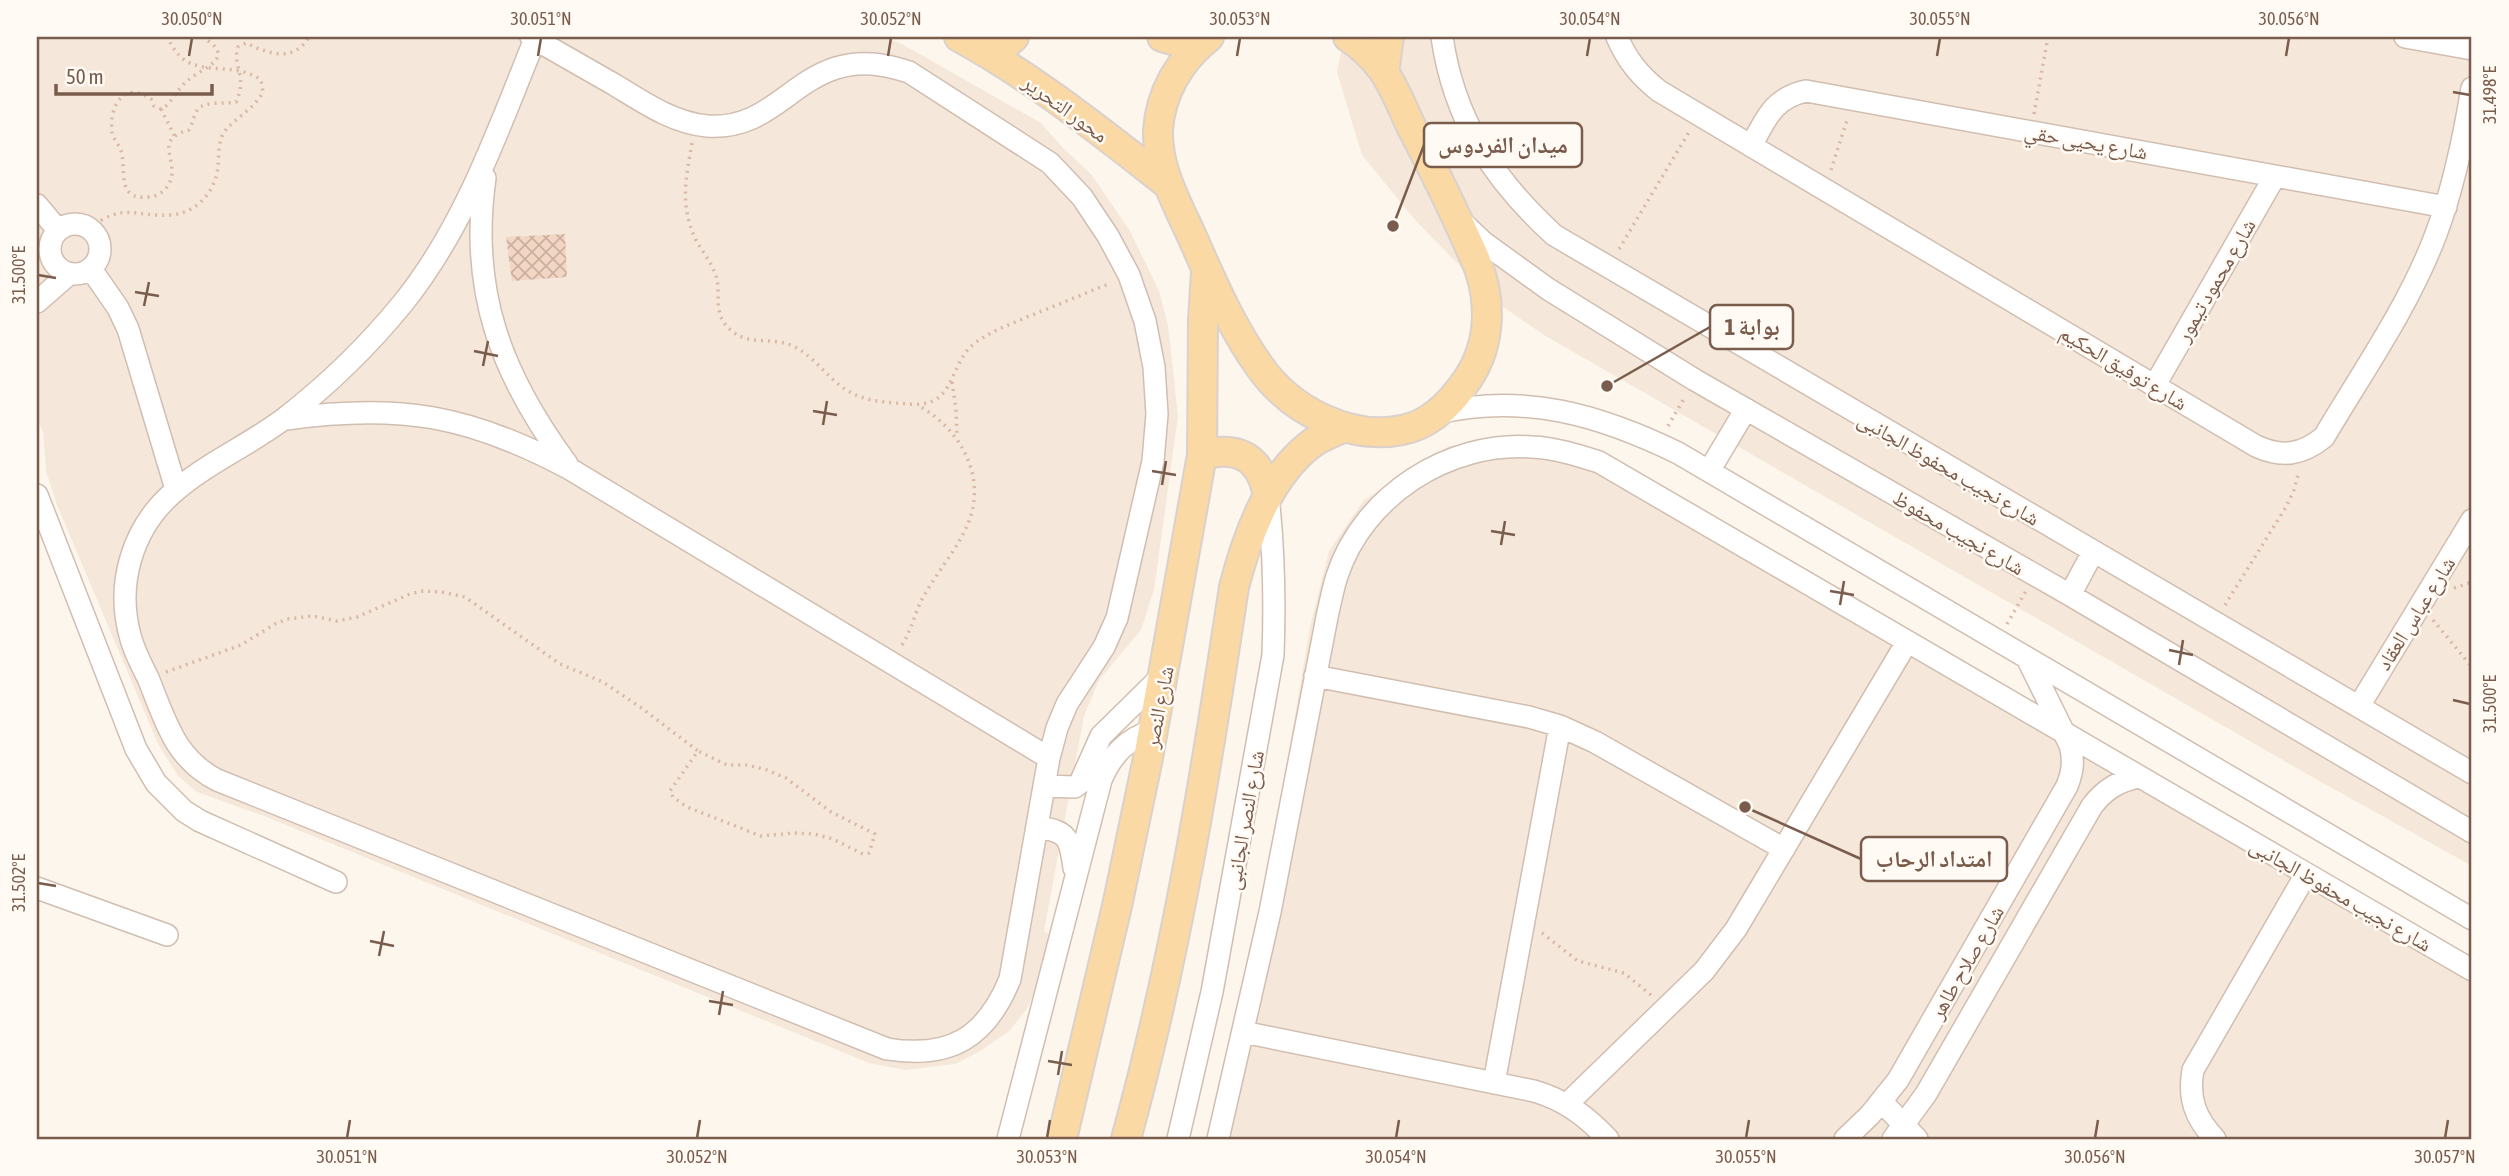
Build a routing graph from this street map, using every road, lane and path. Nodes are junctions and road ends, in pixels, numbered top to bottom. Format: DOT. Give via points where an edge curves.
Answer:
graph roads {
  1 [pos="169,37"];
  2 [pos="202,37"];
  3 [pos="309,37"];
  4 [pos="959,37"];
  5 [pos="1014,37"];
  6 [pos="1162,37"];
  7 [pos="1348,37"];
  8 [pos="1389,37"];
  9 [pos="1442,37"];
  10 [pos="1617,37"];
  11 [pos="2048,37"];
  12 [pos="2405,37"];
  13 [pos="533,38"];
  14 [pos="1204,42"];
  15 [pos="2472,49"];
  16 [pos="988,53"];
  17 [pos="209,69"];
  18 [pos="239,70"];
  19 [pos="1384,72"];
  20 [pos="2472,88"];
  21 [pos="1854,99"];
  22 [pos="161,109"];
  23 [pos="1699,116"];
  24 [pos="696,124"];
  25 [pos="2031,131"];
  26 [pos="175,137"];
  27 [pos="1751,146"];
  28 [pos="488,155"];
  29 [pos="2276,176"];
  30 [pos="1169,185"];
  31 [pos="1824,189"];
  32 [pos="37,205"];
  33 [pos="2446,207"];
  34 [pos="1456,217"];
  35 [pos="89,228"];
  36 [pos="58,230"];
  37 [pos="43,257"];
  38 [pos="1608,268"];
  39 [pos="92,269"];
  40 [pos="1206,269"];
  41 [pos="69,274"];
  42 [pos="1129,275"];
  43 [pos="37,302"];
  44 [pos="951,380"];
  45 [pos="1695,380"];
  46 [pos="2155,385"];
  47 [pos="917,405"];
  48 [pos="1746,409"];
  49 [pos="1438,414"];
  50 [pos="284,419"];
  51 [pos="1345,427"];
  52 [pos="957,438"];
  53 [pos="1658,443"];
  54 [pos="2299,453"];
  55 [pos="1202,455"];
  56 [pos="570,469"];
  57 [pos="1709,471"];
  58 [pos="176,489"];
  59 [pos="37,495"];
  60 [pos="1268,496"];
  61 [pos="2472,520"];
  62 [pos="2093,552"];
  63 [pos="2035,575"];
  64 [pos="2070,595"];
  65 [pos="2421,605"];
  66 [pos="2215,621"];
  67 [pos="1997,640"];
  68 [pos="1907,642"];
  69 [pos="2027,658"];
  70 [pos="891,663"];
  71 [pos="2472,667"];
  72 [pos="1164,675"];
  73 [pos="1315,676"];
  74 [pos="148,679"];
  75 [pos="2358,706"];
  76 [pos="1560,726"];
  77 [pos="1153,730"];
  78 [pos="2063,732"];
  79 [pos="698,751"];
  80 [pos="1049,758"];
  81 [pos="2472,772"];
  82 [pos="2139,777"];
  83 [pos="1044,786"];
  84 [pos="1037,827"];
  85 [pos="2472,832"];
  86 [pos="1784,849"];
  87 [pos="2306,874"];
  88 [pos="1075,877"];
  89 [pos="336,882"];
  90 [pos="37,888"];
  91 [pos="2472,919"];
  92 [pos="1523,928"];
  93 [pos="167,935"];
  94 [pos="2472,971"];
  95 [pos="1665,1009"];
  96 [pos="1243,1032"];
  97 [pos="1494,1083"];
  98 [pos="1882,1102"];
  99 [pos="1567,1104"];
  100 [pos="1905,1135"];
  101 [pos="1008,1139"];
  102 [pos="1062,1139"];
  103 [pos="1126,1139"];
  104 [pos="1178,1139"];
  105 [pos="1218,1139"];
  106 [pos="1608,1139"];
  107 [pos="1845,1139"];
  108 [pos="2214,1139"];
  1 -- 17 [label="path" via="183,59"];
  2 -- 17 [label="path" via="214,44 217,53"];
  3 -- 18 [label="path" via="285,55 240,44 236,53"];
  4 -- 16 [label="main road, محور التحرير"];
  5 -- 16 [label="main road"];
  6 -- 14 [label="main road"];
  7 -- 19 [label="main road"];
  8 -- 19 [label="main road"];
  9 -- 38 [label="street, شارع نجيب محفوظ الجانبى" via="1465,120 1503,183 1554,235"];
  10 -- 23 [label="street, شارع توفيق الحكيم" via="1641,76"];
  11 -- 25 [label="path"];
  12 -- 15 [label="street"];
  13 -- 24 [label="street" via="654,108"];
  13 -- 28 [label="street"];
  14 -- 30 [label="main road" via="1172,79 1162,105 1160,158"];
  16 -- 30 [label="main road, محور التحرير" via="1069,107"];
  17 -- 18 [label="path"];
  17 -- 22 [label="path" via="187,81"];
  18 -- 26 [label="path" via="242,84 236,102 202,106 189,130"];
  18 -- 35 [label="path" via="261,80 263,92 222,136 216,180 203,200 171,215 108,215"];
  19 -- 34 [label="main road"];
  20 -- 33 [label="street"];
  21 -- 25 [label="street, شارع يحيى حقي"];
  21 -- 27 [label="street, شارع يحيى حقي" via="1806,91 1792,94 1770,111"];
  21 -- 31 [label="path"];
  22 -- 26 [label="path"];
  22 -- 26 [label="path" via="137,93 122,96 113,108 112,133 121,148 122,180 128,190 139,197 162,192 170,182 168,148"];
  23 -- 27 [label="street, شارع توفيق الحكيم"];
  23 -- 38 [label="path"];
  24 -- 42 [label="street" via="735,124 761,115 835,68 860,63 909,72 1050,163 1082,197"];
  24 -- 47 [label="path" via="684,188 687,213 715,274 717,304 724,322 737,335 754,342 789,344 805,352 850,392 874,402"];
  25 -- 29 [label="street, شارع يحيى حقي"];
  27 -- 31 [label="street, شارع توفيق الحكيم"];
  28 -- 50 [label="street" via="437,255 404,301 368,344"];
  28 -- 56 [label="street" via="481,202 486,298 517,389"];
  29 -- 33 [label="street, شارع يحيى حقي"];
  29 -- 46 [label="street, شارع محمود تيمور"];
  30 -- 40 [label="main road"];
  31 -- 46 [label="street, شارع توفيق الحكيم"];
  32 -- 36 [label="street"];
  33 -- 54 [label="street" via="2411,291 2324,437"];
  34 -- 45 [label="street, شارع نجيب محفوظ" via="1520,270"];
  34 -- 49 [label="main road" via="1478,265 1488,318 1473,371"];
  35 -- 36 [label="street" via="74,224"];
  35 -- 39 [label="street" via="101,248"];
  36 -- 37 [label="street"];
  37 -- 41 [label="street"];
  38 -- 62 [label="street, شارع نجيب محفوظ الجانبى"];
  39 -- 41 [label="street"];
  39 -- 58 [label="street" via="128,329"];
  40 -- 51 [label="main road" via="1261,369 1310,413"];
  40 -- 55 [label="main road, شارع النصر"];
  41 -- 43 [label="street"];
  42 -- 44 [label="path" via="989,333 961,355"];
  42 -- 80 [label="street" via="1154,367 1153,461 1116,618 1104,648 1067,704"];
  44 -- 47 [label="path" via="944,393"];
  44 -- 52 [label="path"];
  45 -- 48 [label="street, شارع نجيب محفوظ"];
  45 -- 53 [label="path"];
  46 -- 54 [label="street, شارع توفيق الحكيم" via="2270,452"];
  47 -- 52 [label="path" via="935,415"];
  48 -- 57 [label="street"];
  48 -- 63 [label="street, شارع نجيب محفوظ"];
  49 -- 51 [label="main road" via="1404,430 1371,432"];
  49 -- 53 [label="street" via="1470,406 1553,410 1594,419"];
  50 -- 56 [label="street" via="333,412 432,416 480,428"];
  50 -- 58 [label="street"];
  51 -- 60 [label="main road" via="1312,443"];
  52 -- 70 [label="path" via="974,485 968,526 921,602"];
  53 -- 57 [label="street"];
  54 -- 66 [label="path" via="2299,472 2286,507"];
  55 -- 60 [label="main road" via="1220,450 1238,453 1254,463 1265,478"];
  55 -- 72 [label="main road, شارع النصر"];
  56 -- 70 [label="street"];
  57 -- 67 [label="street"];
  58 -- 74 [label="street" via="145,525 127,570 126,617"];
  59 -- 89 [label="street" via="136,749 156,783 200,821"];
  60 -- 103 [label="main road" via="1234,587 1184,890"];
  60 -- 104 [label="street, شارع النصر الجانبى" via="1274,549 1273,655 1215,980"];
  61 -- 65 [label="street, شارع عباس العقاد"];
  62 -- 64 [label="street"];
  62 -- 66 [label="street, شارع نجيب محفوظ الجانبى"];
  63 -- 64 [label="street, شارع نجيب محفوظ"];
  63 -- 67 [label="path"];
  64 -- 85 [label="street, شارع نجيب محفوظ"];
  65 -- 71 [label="path"];
  65 -- 75 [label="street, شارع عباس العقاد"];
  66 -- 75 [label="street, شارع نجيب محفوظ الجانبى"];
  67 -- 69 [label="street"];
  68 -- 73 [label="street, شارع نجيب محفوظ الجانبى" via="1599,462 1531,447 1496,448 1429,469 1398,488 1373,514 1337,575"];
  68 -- 78 [label="street, شارع نجيب محفوظ الجانبى"];
  68 -- 86 [label="street"];
  69 -- 78 [label="street, شارع صلاح طاهر"];
  69 -- 91 [label="street"];
  70 -- 80 [label="street"];
  72 -- 77 [label="main road, شارع النصر"];
  72 -- 83 [label="street" via="1101,736 1080,783"];
  73 -- 76 [label="street"];
  73 -- 96 [label="street, شارع نجيب محفوظ الجانبى"];
  74 -- 79 [label="path" via="241,645 287,619 313,616 337,621 410,594 442,592 465,597 560,664 603,682"];
  74 -- 84 [label="street" via="176,744 188,761 217,780 887,1049 939,1050 984,1024 1000,1003 1010,979"];
  75 -- 81 [label="street, شارع نجيب محفوظ الجانبى"];
  76 -- 86 [label="street"];
  76 -- 92 [label="street"];
  77 -- 88 [label="street" via="1126,743 1107,766"];
  77 -- 102 [label="main road, شارع النصر"];
  78 -- 82 [label="street, شارع نجيب محفوظ الجانبى"];
  78 -- 98 [label="street, شارع صلاح طاهر" via="2073,758 2067,786"];
  79 -- 79 [label="path" via="670,791 687,807 761,836 814,834 869,853 875,834 831,812 786,778 748,765 727,765"];
  80 -- 83 [label="street"];
  82 -- 87 [label="street, شارع نجيب محفوظ الجانبى"];
  82 -- 100 [label="street, شارع صلاح طاهر" via="2112,786 2092,806"];
  83 -- 84 [label="street"];
  84 -- 88 [label="street" via="1065,834"];
  86 -- 95 [label="street" via="1721,951"];
  87 -- 94 [label="street, شارع نجيب محفوظ الجانبى"];
  87 -- 108 [label="street" via="2193,1070 2195,1112"];
  88 -- 101 [label="street"];
  90 -- 93 [label="street"];
  92 -- 95 [label="path" via="1550,937 1578,961 1624,973"];
  92 -- 97 [label="street"];
  95 -- 99 [label="street"];
  96 -- 97 [label="street"];
  96 -- 105 [label="street, شارع نجيب محفوظ الجانبى"];
  97 -- 99 [label="street"];
  98 -- 100 [label="street"];
  98 -- 107 [label="street, شارع صلاح طاهر"];
  99 -- 106 [label="street"];
}
